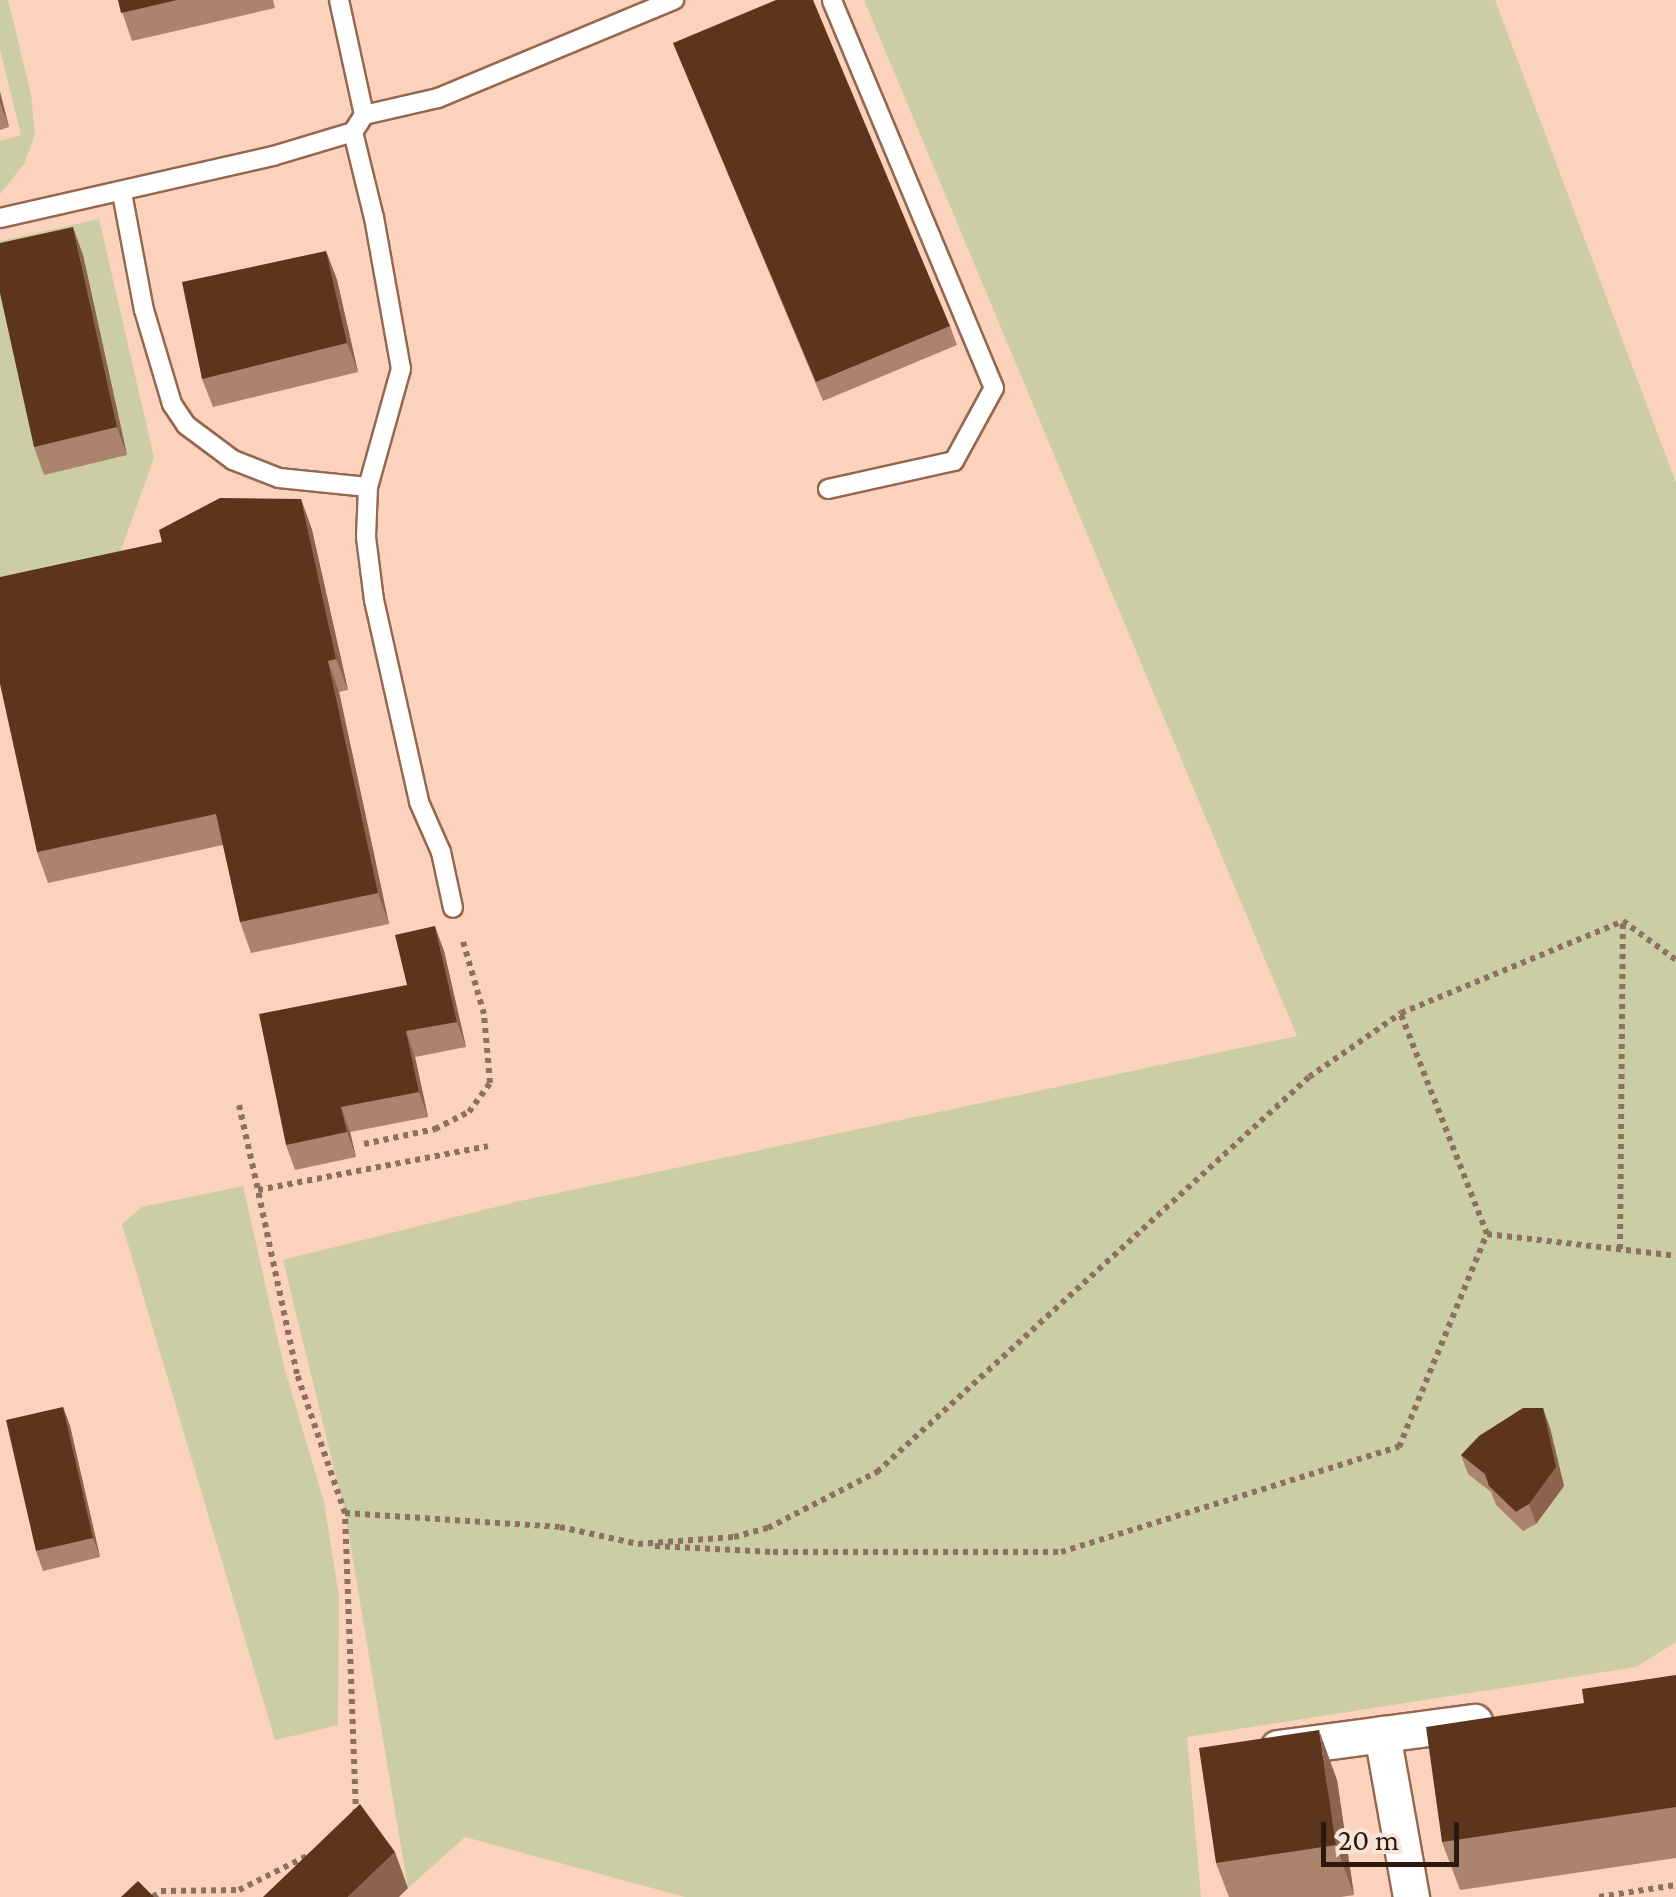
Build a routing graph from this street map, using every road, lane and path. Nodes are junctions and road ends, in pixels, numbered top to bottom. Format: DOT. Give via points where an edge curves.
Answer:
graph roads {
  1 [pos="340,0"];
  2 [pos="674,0"];
  3 [pos="832,0"];
  4 [pos="364,115"];
  5 [pos="353,132"];
  6 [pos="122,193"];
  7 [pos="0,218"];
  8 [pos="368,488"];
  9 [pos="828,489"];
  10 [pos="453,908"];
  11 [pos="1622,921"];
  12 [pos="1676,960"];
  13 [pos="1401,1014"];
  14 [pos="239,1105"];
  15 [pos="364,1144"];
  16 [pos="488,1146"];
  17 [pos="258,1190"];
  18 [pos="1487,1234"];
  19 [pos="1620,1250"];
  20 [pos="1676,1256"];
  21 [pos="344,1513"];
  22 [pos="638,1544"];
  23 [pos="1509,1717"];
  24 [pos="1382,1734"];
  25 [pos="1250,1752"];
  26 [pos="356,1831"];
  27 [pos="323,1848"];
  28 [pos="1676,1885"];
  29 [pos="153,1897"];
  30 [pos="1410,1897"];
  31 [pos="1600,1897"];
  1 -- 4 [label="lane"];
  2 -- 4 [label="lane" via="438,98"];
  3 -- 9 [label="lane" via="994,388 954,461"];
  4 -- 5 [label="lane"];
  5 -- 6 [label="lane"];
  5 -- 8 [label="lane" via="401,369"];
  6 -- 7 [label="lane"];
  6 -- 8 [label="lane" via="144,310 172,404 186,425 233,460 279,478"];
  8 -- 10 [label="lane" via="374,600 419,802 441,852"];
  10 -- 15 [label="path" via="484,1014 490,1083 469,1112 435,1129"];
  11 -- 12 [label="path"];
  11 -- 13 [label="path"];
  11 -- 19 [label="path"];
  13 -- 18 [label="path"];
  13 -- 22 [label="path" via="1309,1078 877,1472 768,1528"];
  14 -- 17 [label="path"];
  16 -- 17 [label="path"];
  17 -- 21 [label="path" via="297,1374"];
  18 -- 19 [label="path"];
  18 -- 22 [label="path" via="1399,1448 1061,1552 774,1552"];
  19 -- 20 [label="path"];
  21 -- 22 [label="path" via="560,1526"];
  21 -- 26 [label="path"];
  23 -- 24 [label="street"];
  24 -- 25 [label="street"];
  24 -- 30 [label="street"];
  27 -- 29 [label="path" via="239,1890 161,1891"];
  28 -- 31 [label="path"];
}
